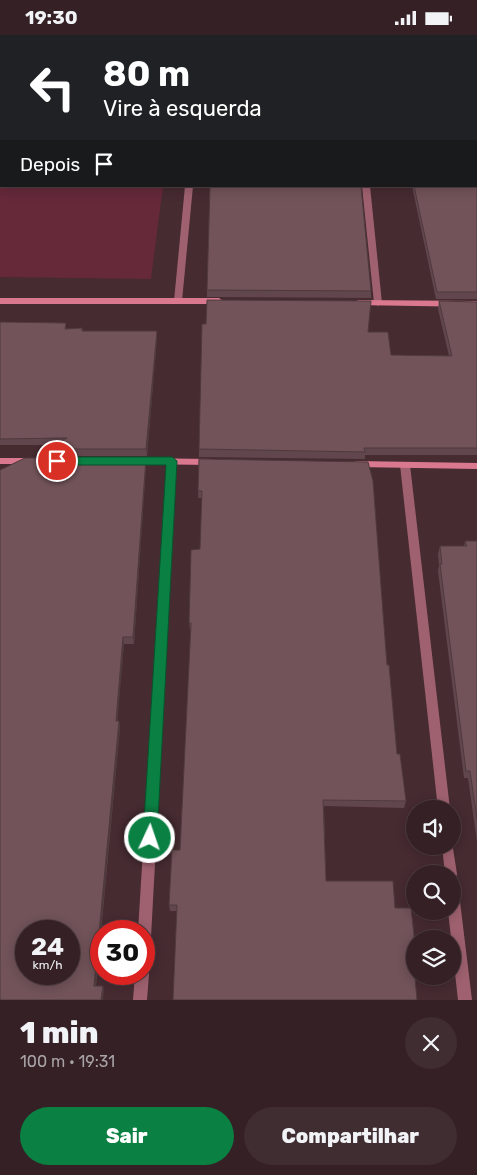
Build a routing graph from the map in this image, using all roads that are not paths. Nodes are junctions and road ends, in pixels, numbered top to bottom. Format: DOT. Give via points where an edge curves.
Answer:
graph roads {
  1 [pos="189,187"];
  2 [pos="366,187"];
  3 [pos="0,301"];
  4 [pos="178,301"];
  5 [pos="226,301"];
  6 [pos="350,303"];
  7 [pos="378,303"];
  8 [pos="477,304"];
  9 [pos="0,461"];
  10 [pos="38,461"];
  11 [pos="124,461"];
  12 [pos="172,461"];
  13 [pos="220,462"];
  14 [pos="347,464"];
  15 [pos="405,465"];
  16 [pos="477,466"];
  17 [pos="443,800"];
  18 [pos="145,920"];
  19 [pos="456,920"];
  20 [pos="141,985"];
  21 [pos="140,1000"];
  22 [pos="465,1000"];
  1 -- 4 [label="street"];
  2 -- 7 [label="street"];
  3 -- 4 [label="street"];
  4 -- 5 [label="street"];
  6 -- 7 [label="street"];
  7 -- 8 [label="street"];
  9 -- 10 [label="street"];
  11 -- 12 [label="street"];
  12 -- 13 [label="street"];
  12 -- 18 [label="street"];
  14 -- 15 [label="street"];
  15 -- 16 [label="street"];
  15 -- 17 [label="street"];
  19 -- 22 [label="street"];
  20 -- 21 [label="street"];
}
